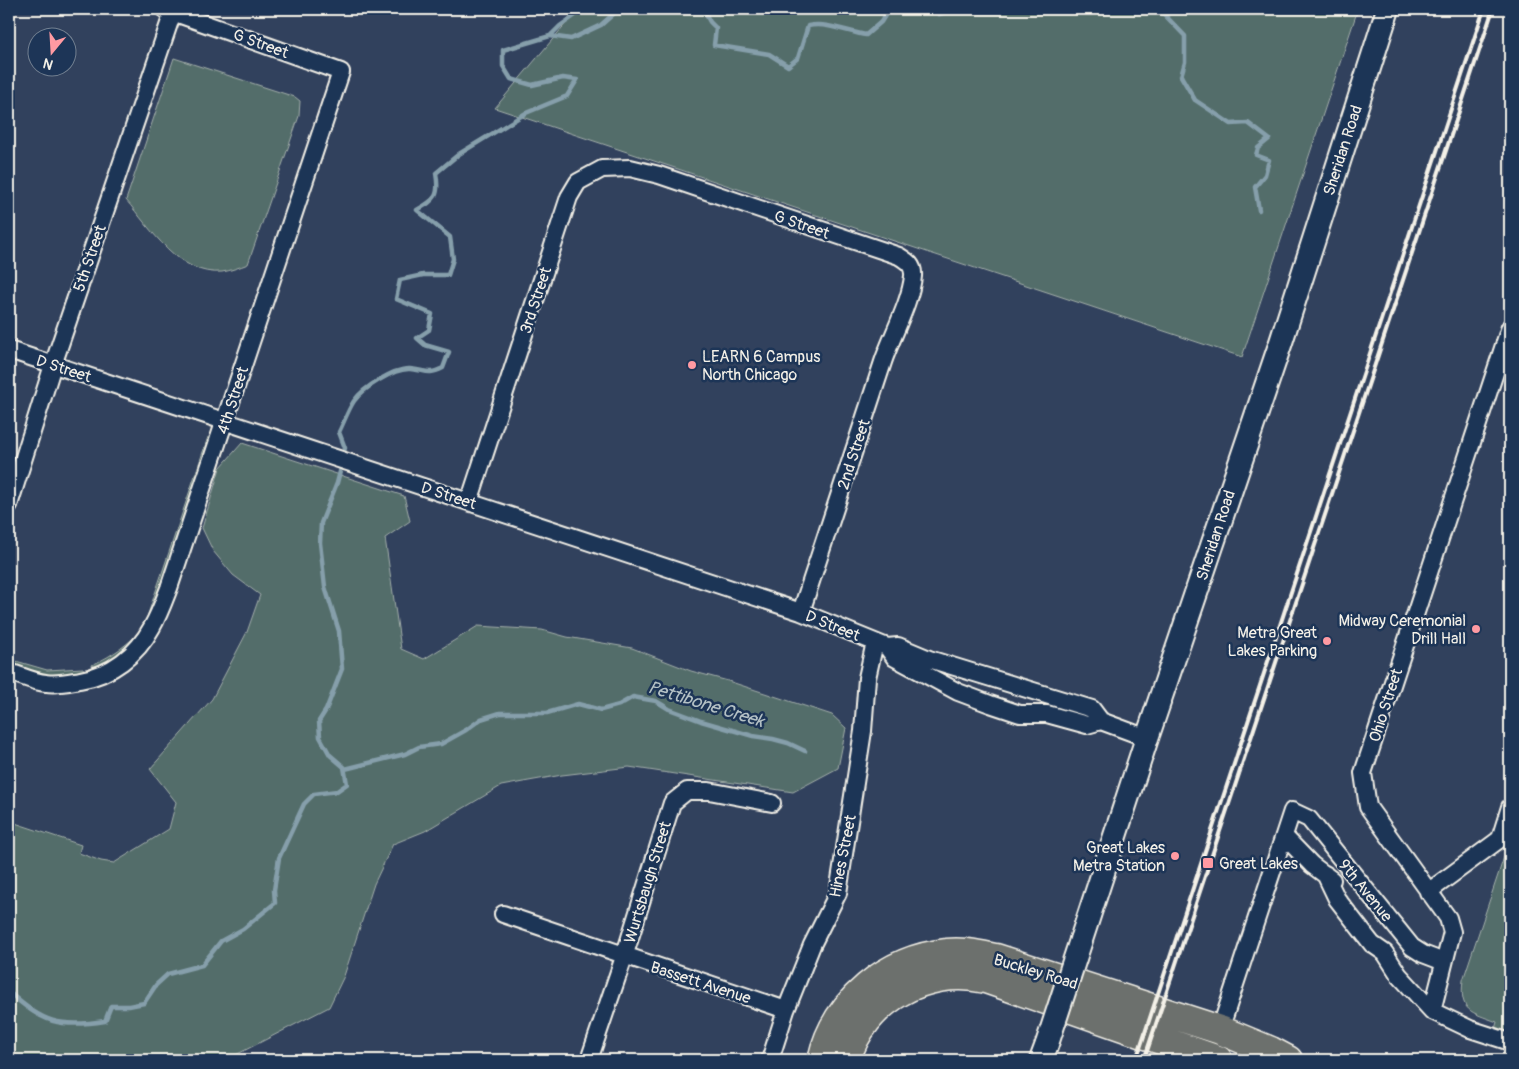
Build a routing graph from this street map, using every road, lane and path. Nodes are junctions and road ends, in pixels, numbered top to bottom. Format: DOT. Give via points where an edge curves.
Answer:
graph roads {
  1 [pos="1388,9"];
  2 [pos="168,10"];
  3 [pos="336,89"];
  4 [pos="659,175"];
  5 [pos="907,298"];
  6 [pos="1510,327"];
  7 [pos="9,350"];
  8 [pos="53,364"];
  9 [pos="225,421"];
  10 [pos="469,502"];
  11 [pos="9,505"];
  12 [pos="801,612"];
  13 [pos="881,644"];
  14 [pos="9,672"];
  15 [pos="1101,721"];
  16 [pos="1147,738"];
  17 [pos="772,802"];
  18 [pos="1510,807"];
  19 [pos="1284,836"];
  20 [pos="1428,892"];
  21 [pos="503,914"];
  22 [pos="624,956"];
  23 [pos="1444,962"];
  24 [pos="786,1010"];
  25 [pos="1432,1011"];
  26 [pos="1220,1030"];
  27 [pos="1510,1042"];
  28 [pos="1044,1052"];
  29 [pos="1212,1059"];
  30 [pos="588,1060"];
  31 [pos="770,1060"];
  32 [pos="822,1060"];
  33 [pos="846,1060"];
  34 [pos="1288,1060"];
  1 -- 16 [label="main road, Sheridan Road" via="1281,342"];
  2 -- 3 [label="street, G Street" via="341,72"];
  2 -- 8 [label="street, 5th Street"];
  3 -- 9 [label="street, 4th Street"];
  4 -- 5 [label="street, G Street" via="899,256 912,268"];
  4 -- 10 [label="street, 3rd Street" via="630,168 602,168 578,182 569,197"];
  5 -- 12 [label="street, 2nd Street"];
  6 -- 20 [label="street, Ohio Street" via="1363,773 1368,808"];
  7 -- 8 [label="street, D Street"];
  8 -- 9 [label="street, D Street"];
  8 -- 11 [label="street, 5th Street"];
  9 -- 10 [label="street, D Street"];
  9 -- 14 [label="street, 4th Street" via="169,588 153,627 141,644 127,658 94,678 45,683"];
  10 -- 12 [label="street, D Street"];
  12 -- 13 [label="street, D Street"];
  13 -- 15 [label="street, D Street" via="898,646 929,659 1092,709"];
  13 -- 15 [label="street, D Street" via="895,658 958,692 998,707 1020,714 1056,715 1087,725"];
  13 -- 24 [label="street, Hines Street" via="868,670 864,730 838,893 812,945"];
  15 -- 16 [label="street, D Street"];
  16 -- 28 [label="main road, Sheridan Road, bridge"];
  17 -- 22 [label="street, Wurtsbaugh Street" via="709,791 687,791 672,803"];
  18 -- 20 [label="street" via="1500,839"];
  19 -- 23 [label="street, 9th Avenue" via="1292,811 1309,819 1412,947"];
  19 -- 25 [label="street, 9th Avenue" via="1325,874 1337,899 1372,944 1386,953 1398,975"];
  19 -- 26 [label="street"];
  20 -- 23 [label="street, Ohio Street" via="1451,926"];
  21 -- 22 [label="street, Bassett Avenue"];
  22 -- 24 [label="street, Bassett Avenue"];
  22 -- 30 [label="street, Wurtsbaugh Street"];
  23 -- 25 [label="street, Ohio Street"];
  24 -- 31 [label="street, Hines Street"];
  25 -- 27 [label="street, 9th Avenue" via="1470,1029"];
  26 -- 29 [label="highway"];
  26 -- 32 [label="highway, Buckley Road" via="996,958 948,953 916,958 895,967 859,993 843,1013"];
  26 -- 34 [label="highway, Buckley Road"];
  29 -- 33 [label="highway, Buckley Road" via="986,979 955,976 923,981 884,1001 863,1025"];
}
